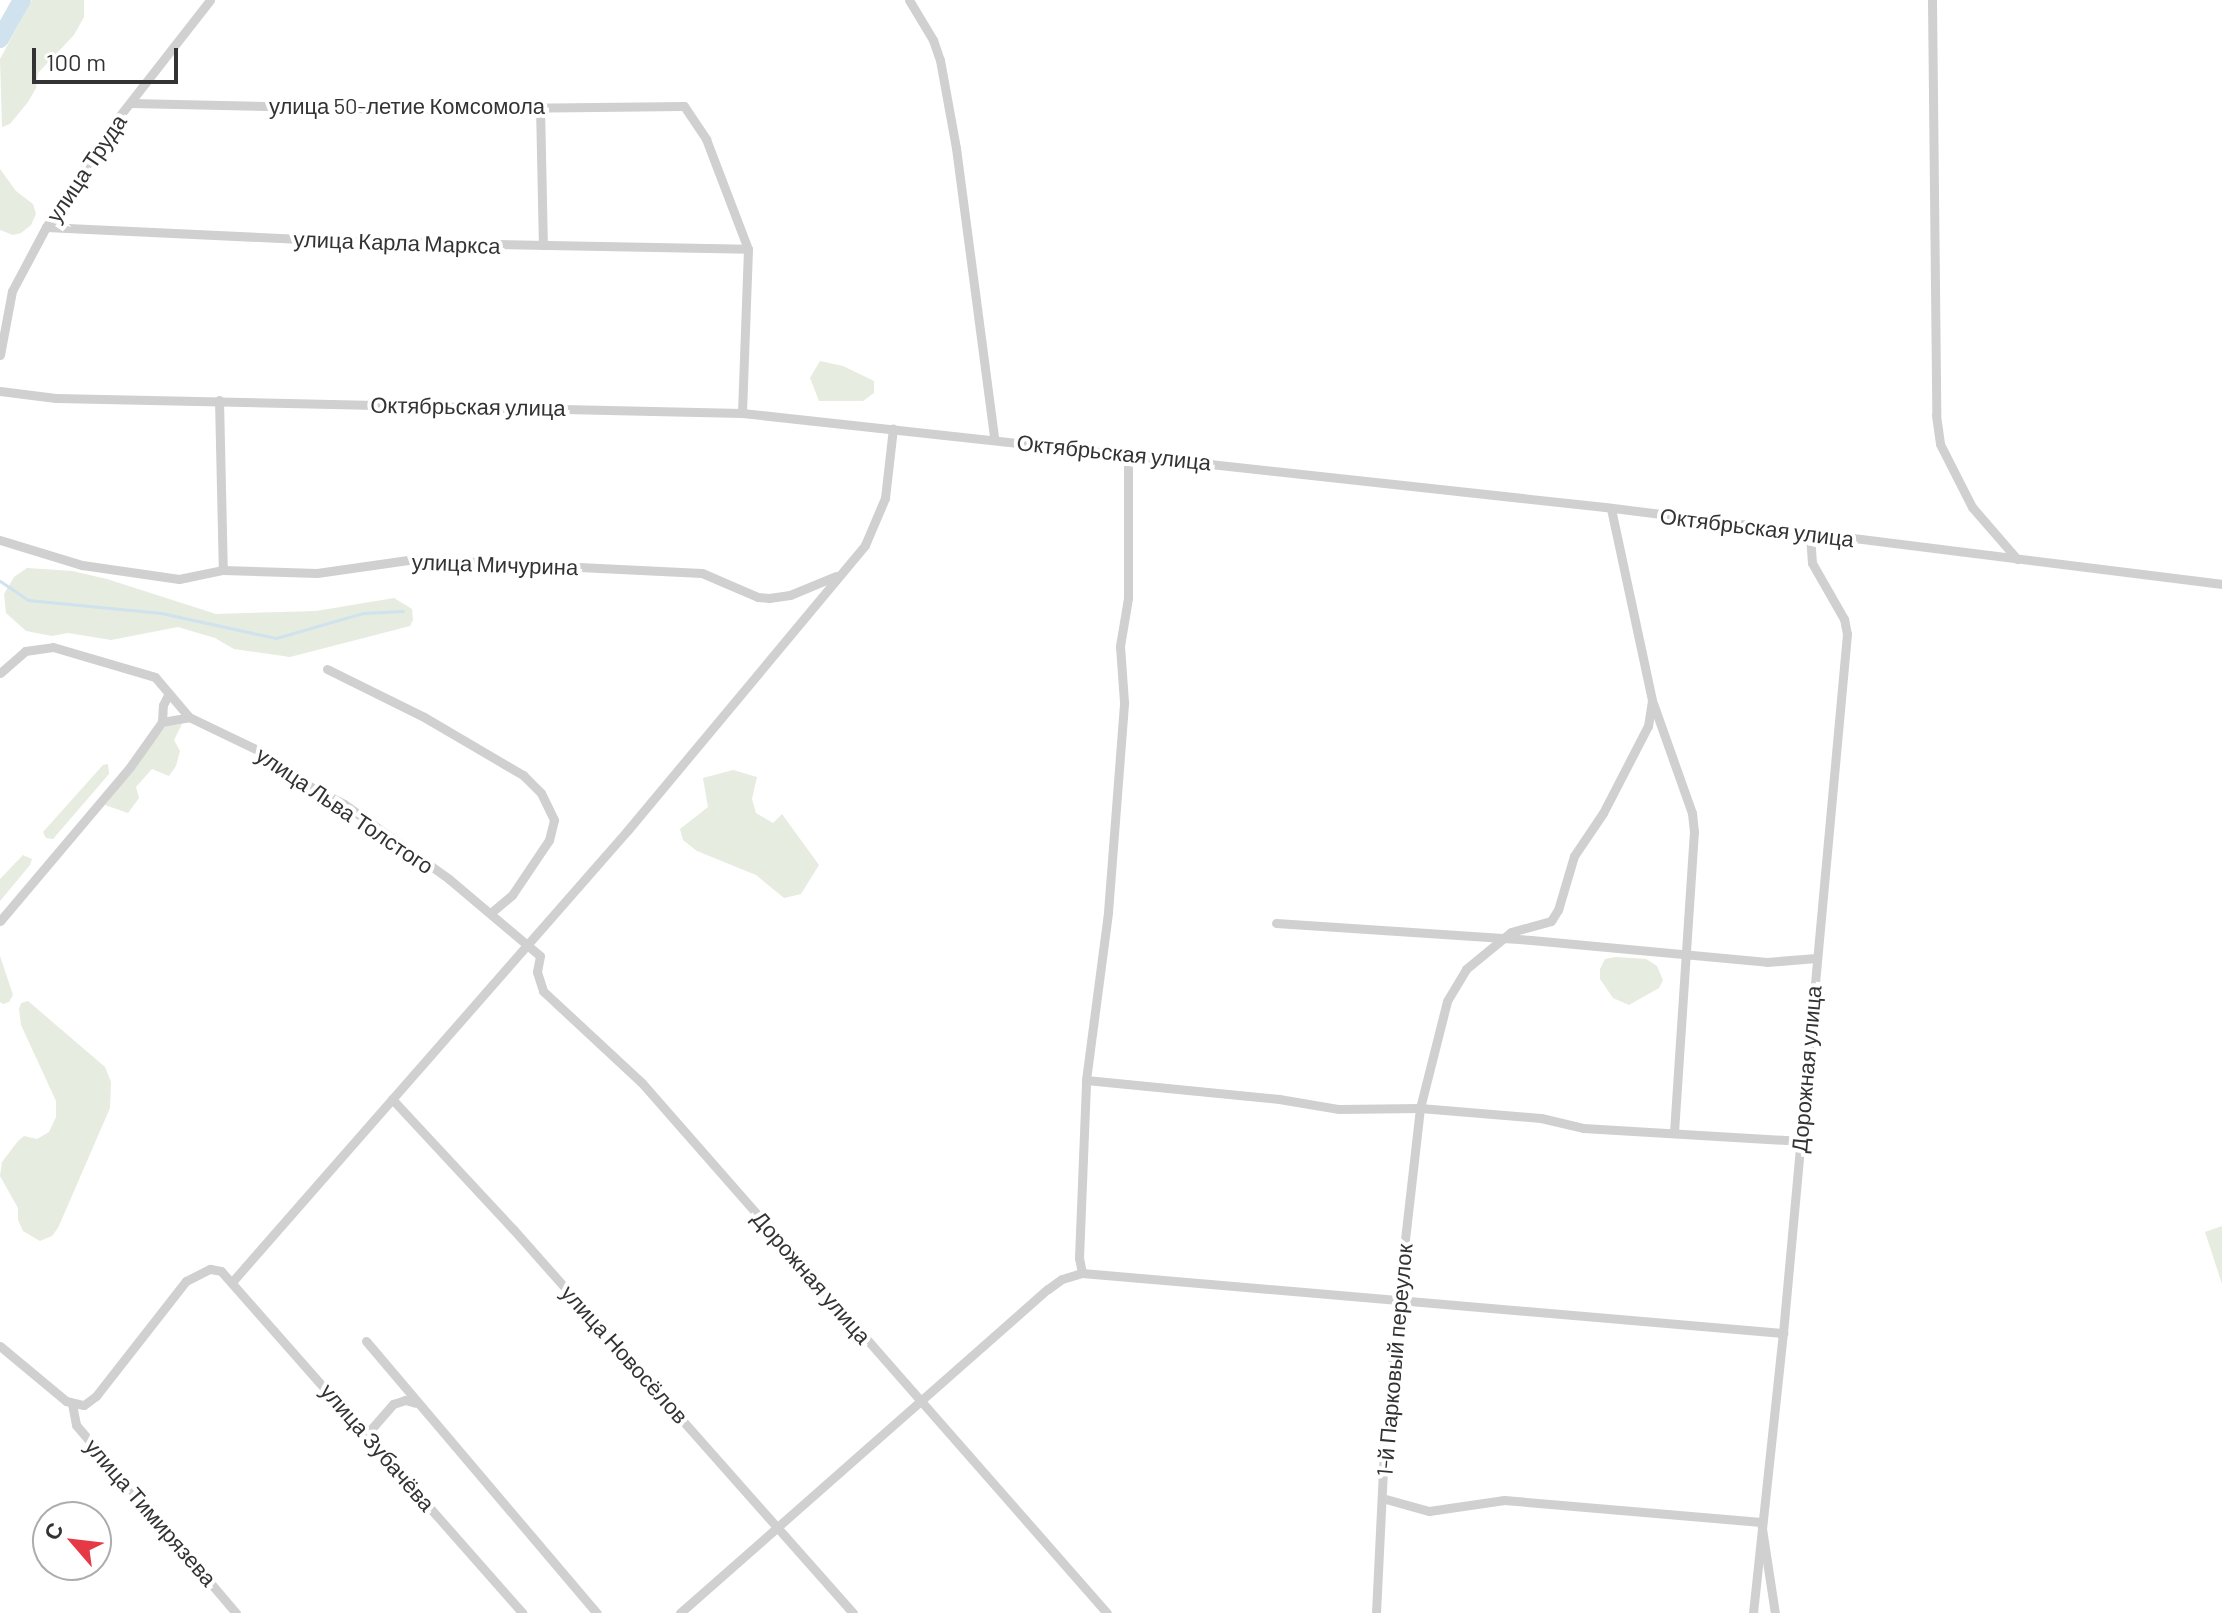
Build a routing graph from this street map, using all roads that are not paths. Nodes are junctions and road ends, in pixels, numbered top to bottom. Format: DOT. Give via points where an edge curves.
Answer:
graph roads {
  1 [pos="210,0"];
  2 [pos="909,0"];
  3 [pos="1932,0"];
  4 [pos="131,103"];
  5 [pos="540,106"];
  6 [pos="46,227"];
  7 [pos="543,245"];
  8 [pos="748,249"];
  9 [pos="0,355"];
  10 [pos="0,391"];
  11 [pos="219,400"];
  12 [pos="742,413"];
  13 [pos="893,428"];
  14 [pos="994,438"];
  15 [pos="1128,454"];
  16 [pos="1611,508"];
  17 [pos="1810,534"];
  18 [pos="0,540"];
  19 [pos="2017,559"];
  20 [pos="223,570"];
  21 [pos="843,573"];
  22 [pos="2222,584"];
  23 [pos="327,669"];
  24 [pos="0,673"];
  25 [pos="169,693"];
  26 [pos="1652,700"];
  27 [pos="189,717"];
  28 [pos="162,722"];
  29 [pos="492,912"];
  30 [pos="0,921"];
  31 [pos="1276,923"];
  32 [pos="1502,938"];
  33 [pos="527,943"];
  34 [pos="1685,954"];
  35 [pos="1816,958"];
  36 [pos="1086,1080"];
  37 [pos="392,1099"];
  38 [pos="1420,1108"];
  39 [pos="1674,1133"];
  40 [pos="1799,1141"];
  41 [pos="1082,1273"];
  42 [pos="232,1282"];
  43 [pos="1398,1301"];
  44 [pos="1783,1333"];
  45 [pos="366,1341"];
  46 [pos="0,1346"];
  47 [pos="921,1402"];
  48 [pos="72,1404"];
  49 [pos="419,1405"];
  50 [pos="367,1434"];
  51 [pos="1382,1498"];
  52 [pos="1761,1522"];
  53 [pos="780,1527"];
  54 [pos="236,1613"];
  55 [pos="522,1613"];
  56 [pos="597,1613"];
  57 [pos="680,1613"];
  58 [pos="853,1613"];
  59 [pos="1107,1613"];
  60 [pos="1376,1613"];
  61 [pos="1753,1613"];
  62 [pos="1775,1613"];
  1 -- 4 [label="street, улица Труда"];
  2 -- 14 [label="street" via="940,60"];
  3 -- 19 [label="street" via="1940,444 1972,507"];
  4 -- 5 [label="street, улица 50-летие Комсомола"];
  4 -- 6 [label="street, улица Труда"];
  5 -- 7 [label="street"];
  5 -- 8 [label="street, улица 50-летие Комсомола" via="684,106 706,139"];
  6 -- 7 [label="street, улица Карла Маркса"];
  6 -- 9 [label="street, улица Труда" via="12,291"];
  7 -- 8 [label="street, улица Карла Маркса"];
  8 -- 12 [label="street"];
  10 -- 11 [label="street, Октябрьская улица" via="56,398"];
  11 -- 12 [label="street, Октябрьская улица"];
  11 -- 20 [label="street"];
  12 -- 13 [label="street, Октябрьская улица"];
  13 -- 14 [label="street, Октябрьская улица"];
  13 -- 21 [label="street" via="879,519"];
  14 -- 15 [label="street, Октябрьская улица"];
  15 -- 16 [label="street, Октябрьская улица"];
  15 -- 36 [label="street" via="1128,598 1120,646 1124,702 1108,912"];
  16 -- 17 [label="street, Октябрьская улица"];
  16 -- 26 [label="street"];
  17 -- 19 [label="street, Октябрьская улица"];
  17 -- 35 [label="street, Дорожная улица" via="1812,563 1847,634"];
  18 -- 20 [label="street, улица Мичурина" via="82,565 179,579"];
  19 -- 22 [label="street, Октябрьская улица"];
  20 -- 21 [label="street, улица Мичурина" via="317,573 415,559 702,573 769,598 821,585"];
  21 -- 33 [label="street"];
  23 -- 29 [label="street" via="424,717 523,775 541,793 554,820 549,840 512,895"];
  24 -- 25 [label="street" via="25,651 53,647 136,669 155,677"];
  25 -- 27 [label="street"];
  25 -- 28 [label="street"];
  26 -- 32 [label="street" via="1639,749 1574,856 1558,910 1551,921"];
  26 -- 34 [label="street" via="1692,813"];
  27 -- 28 [label="street"];
  27 -- 29 [label="street, улица Льва Толстого" via="268,755 286,774 344,804"];
  28 -- 30 [label="street"];
  29 -- 33 [label="street, улица Льва Толстого"];
  31 -- 32 [label="street"];
  32 -- 34 [label="street"];
  32 -- 38 [label="street, 1-й Парковый переулок" via="1466,969 1447,1001"];
  33 -- 37 [label="street"];
  33 -- 47 [label="street, Дорожная улица" via="540,956 537,972 543,991 642,1083"];
  34 -- 35 [label="street" via="1767,962"];
  34 -- 39 [label="street"];
  35 -- 40 [label="street, Дорожная улица"];
  36 -- 38 [label="street" via="1339,1109"];
  36 -- 41 [label="street"];
  37 -- 42 [label="street"];
  37 -- 53 [label="street, улица Новосёлов"];
  38 -- 39 [label="street"];
  38 -- 43 [label="street, 1-й Парковый переулок"];
  39 -- 40 [label="street"];
  40 -- 44 [label="street, Дорожная улица"];
  41 -- 43 [label="street"];
  41 -- 47 [label="street" via="1048,1289"];
  42 -- 48 [label="street" via="210,1269 186,1281 96,1396 84,1405"];
  42 -- 50 [label="street, улица Зубачёва"];
  43 -- 44 [label="street"];
  43 -- 51 [label="street, 1-й Парковый переулок"];
  44 -- 52 [label="street, Дорожная улица"];
  45 -- 49 [label="street"];
  46 -- 48 [label="street, улица Тимирязева"];
  47 -- 53 [label="street"];
  47 -- 59 [label="street, Дорожная улица"];
  48 -- 54 [label="street, улица Тимирязева" via="76,1425"];
  49 -- 50 [label="street" via="405,1400 393,1404"];
  49 -- 56 [label="street"];
  50 -- 55 [label="street, улица Зубачёва"];
  51 -- 52 [label="street" via="1429,1511 1504,1500"];
  51 -- 60 [label="street, 1-й Парковый переулок"];
  52 -- 61 [label="street, Дорожная улица"];
  52 -- 62 [label="street"];
  53 -- 57 [label="street"];
  53 -- 58 [label="street, улица Новосёлов"];
}
